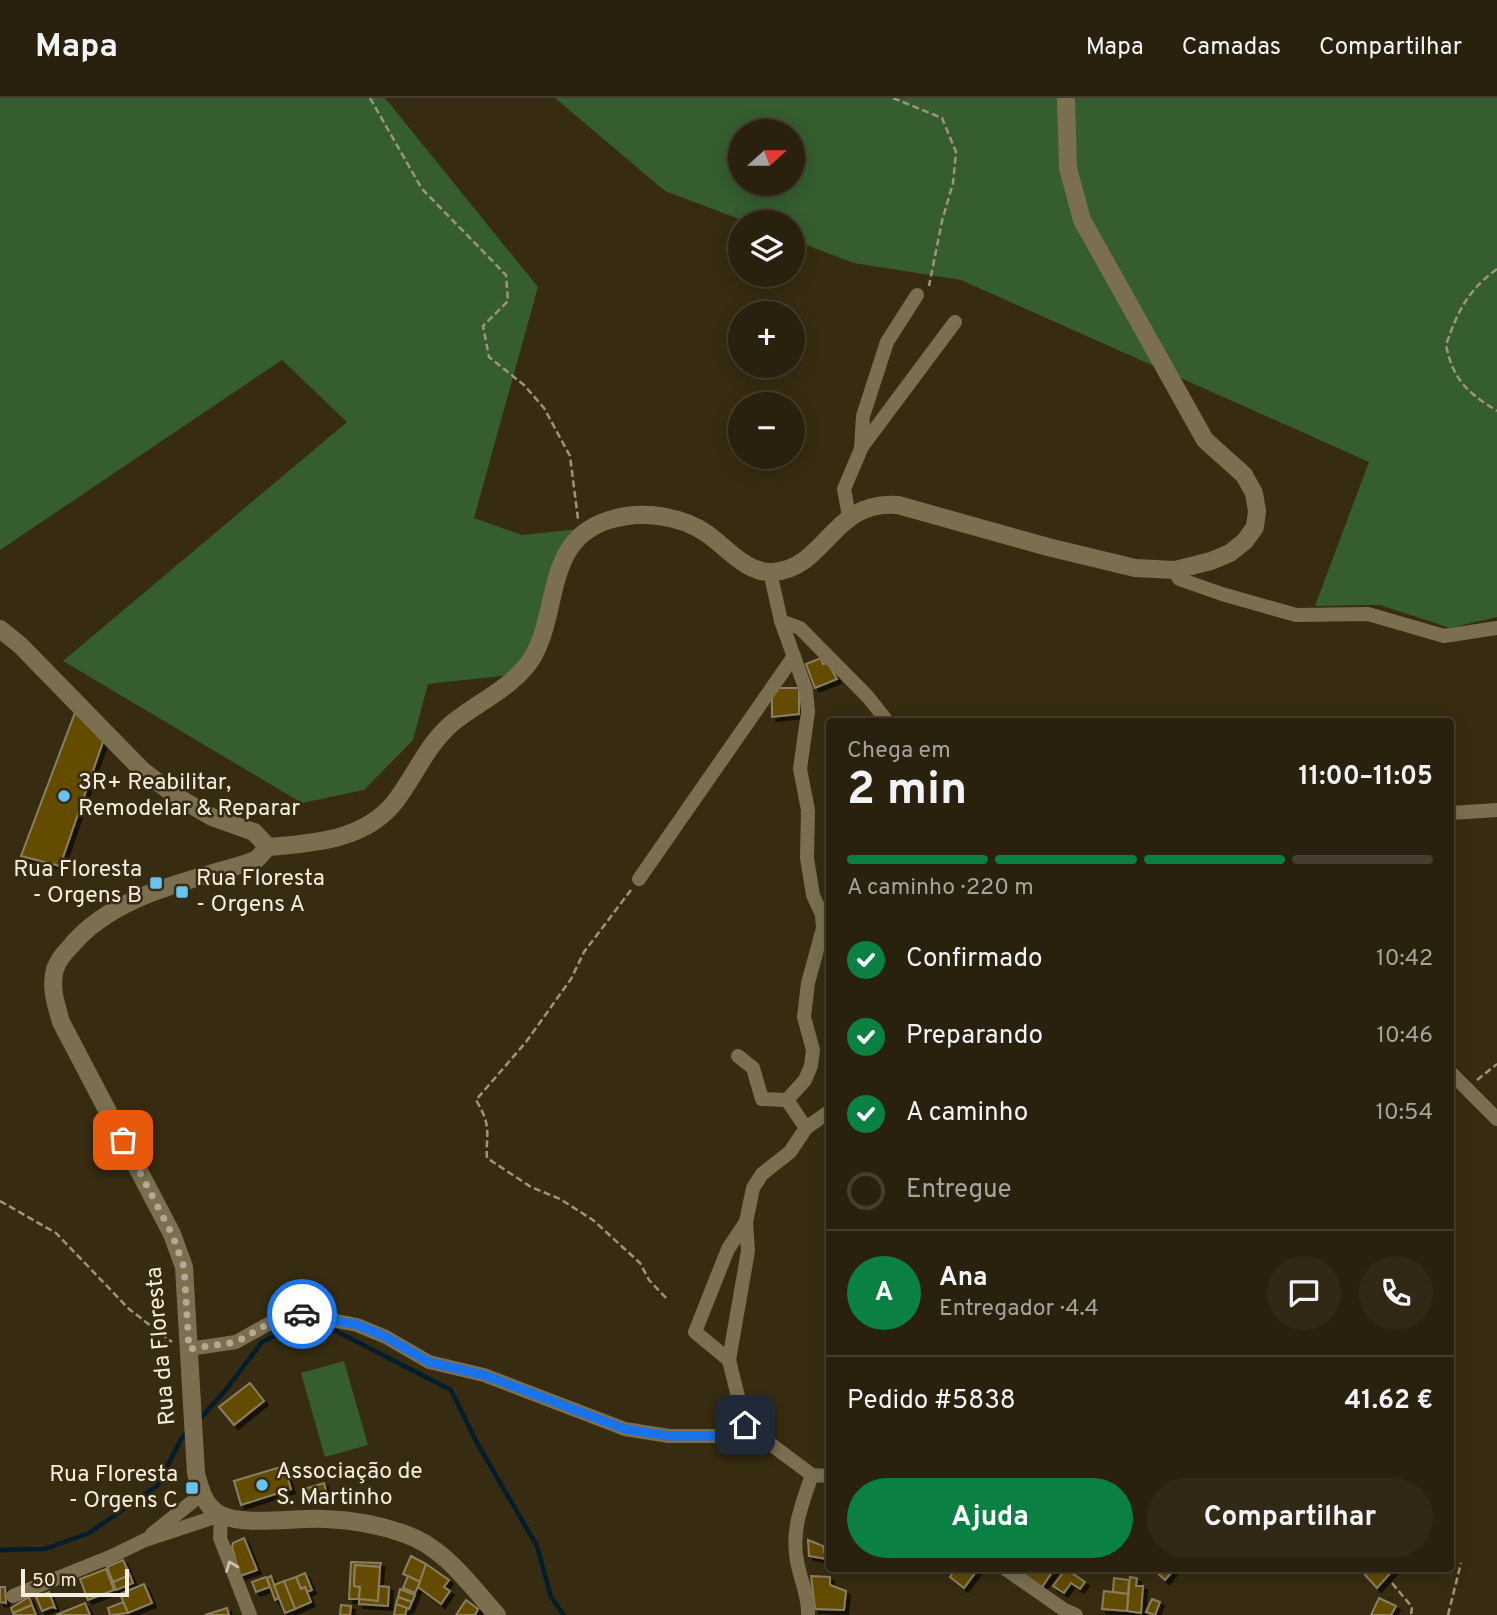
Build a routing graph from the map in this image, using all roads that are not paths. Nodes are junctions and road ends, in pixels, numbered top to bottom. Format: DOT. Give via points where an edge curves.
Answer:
graph roads {
  1 [pos="1066,98"];
  2 [pos="917,295"];
  3 [pos="956,322"];
  4 [pos="860,449"];
  5 [pos="849,516"];
  6 [pos="1175,570"];
  7 [pos="770,572"];
  8 [pos="781,621"];
  9 [pos="1497,628"];
  10 [pos="0,629"];
  11 [pos="794,656"];
  12 [pos="884,718"];
  13 [pos="1497,810"];
  14 [pos="1454,813"];
  15 [pos="268,847"];
  16 [pos="639,879"];
  17 [pos="738,1056"];
  18 [pos="1454,1076"];
  19 [pos="787,1100"];
  20 [pos="826,1114"];
  21 [pos="1497,1119"];
  22 [pos="806,1128"];
  23 [pos="746,1222"];
  24 [pos="189,1349"];
  25 [pos="729,1360"];
  26 [pos="745,1425"];
  27 [pos="812,1475"];
  28 [pos="826,1476"];
  29 [pos="202,1494"];
  30 [pos="221,1515"];
  31 [pos="145,1539"];
  32 [pos="1010,1572"];
  33 [pos="13,1596"];
  34 [pos="250,1615"];
  35 [pos="497,1615"];
  36 [pos="808,1615"];
  37 [pos="1076,1615"];
  1 -- 6 [label="street" via="1068,168 1082,220 1205,440 1244,475 1254,493 1255,527 1245,541 1211,561"];
  2 -- 4 [label="street" via="887,342 863,416"];
  3 -- 4 [label="street"];
  4 -- 5 [label="street" via="844,489"];
  5 -- 6 [label="street" via="881,504 898,505 1135,568"];
  5 -- 7 [label="street" via="804,561"];
  6 -- 9 [label="street" via="1179,579 1296,615 1367,614 1444,636"];
  7 -- 8 [label="street"];
  7 -- 15 [label="street" via="753,568 703,531 651,514 611,519 580,533 562,560 533,657 519,674 449,726 393,804 373,822 334,841"];
  8 -- 11 [label="street"];
  8 -- 12 [label="street" via="800,628 814,641"];
  10 -- 15 [label="street" via="143,771 179,798 254,832"];
  11 -- 16 [label="street"];
  11 -- 19 [label="street" via="808,712 800,769 808,810 807,858 823,928 804,1017 813,1050 811,1066"];
  13 -- 14 [label="street"];
  15 -- 24 [label="street, Rua da Floresta" via="257,859 139,897 108,914 81,932 55,969 52,994 61,1022 172,1234 184,1267"];
  17 -- 19 [label="street" via="753,1068 762,1099"];
  18 -- 21 [label="street"];
  19 -- 22 [label="street"];
  20 -- 22 [label="street"];
  22 -- 23 [label="street" via="790,1152 762,1174 753,1188"];
  23 -- 25 [label="street" via="748,1251"];
  23 -- 25 [label="street" via="728,1249 695,1332"];
  24 -- 26 [label="street" via="236,1342 288,1313 300,1314 358,1325 429,1362 484,1375 625,1429 669,1436 720,1436"];
  24 -- 29 [label="street, Rua da Floresta" via="196,1473"];
  25 -- 26 [label="street"];
  26 -- 27 [label="street"];
  27 -- 28 [label="street"];
  27 -- 36 [label="street" via="795,1523 796,1560"];
  29 -- 30 [label="street"];
  29 -- 31 [label="street"];
  30 -- 31 [label="street"];
  34 -- 30 [label="street, one-way" via="220,1538"];
  30 -- 35 [label="street" via="237,1520 325,1518 407,1534 453,1566"];
  31 -- 33 [label="street"];
  32 -- 37 [label="street"];
}
